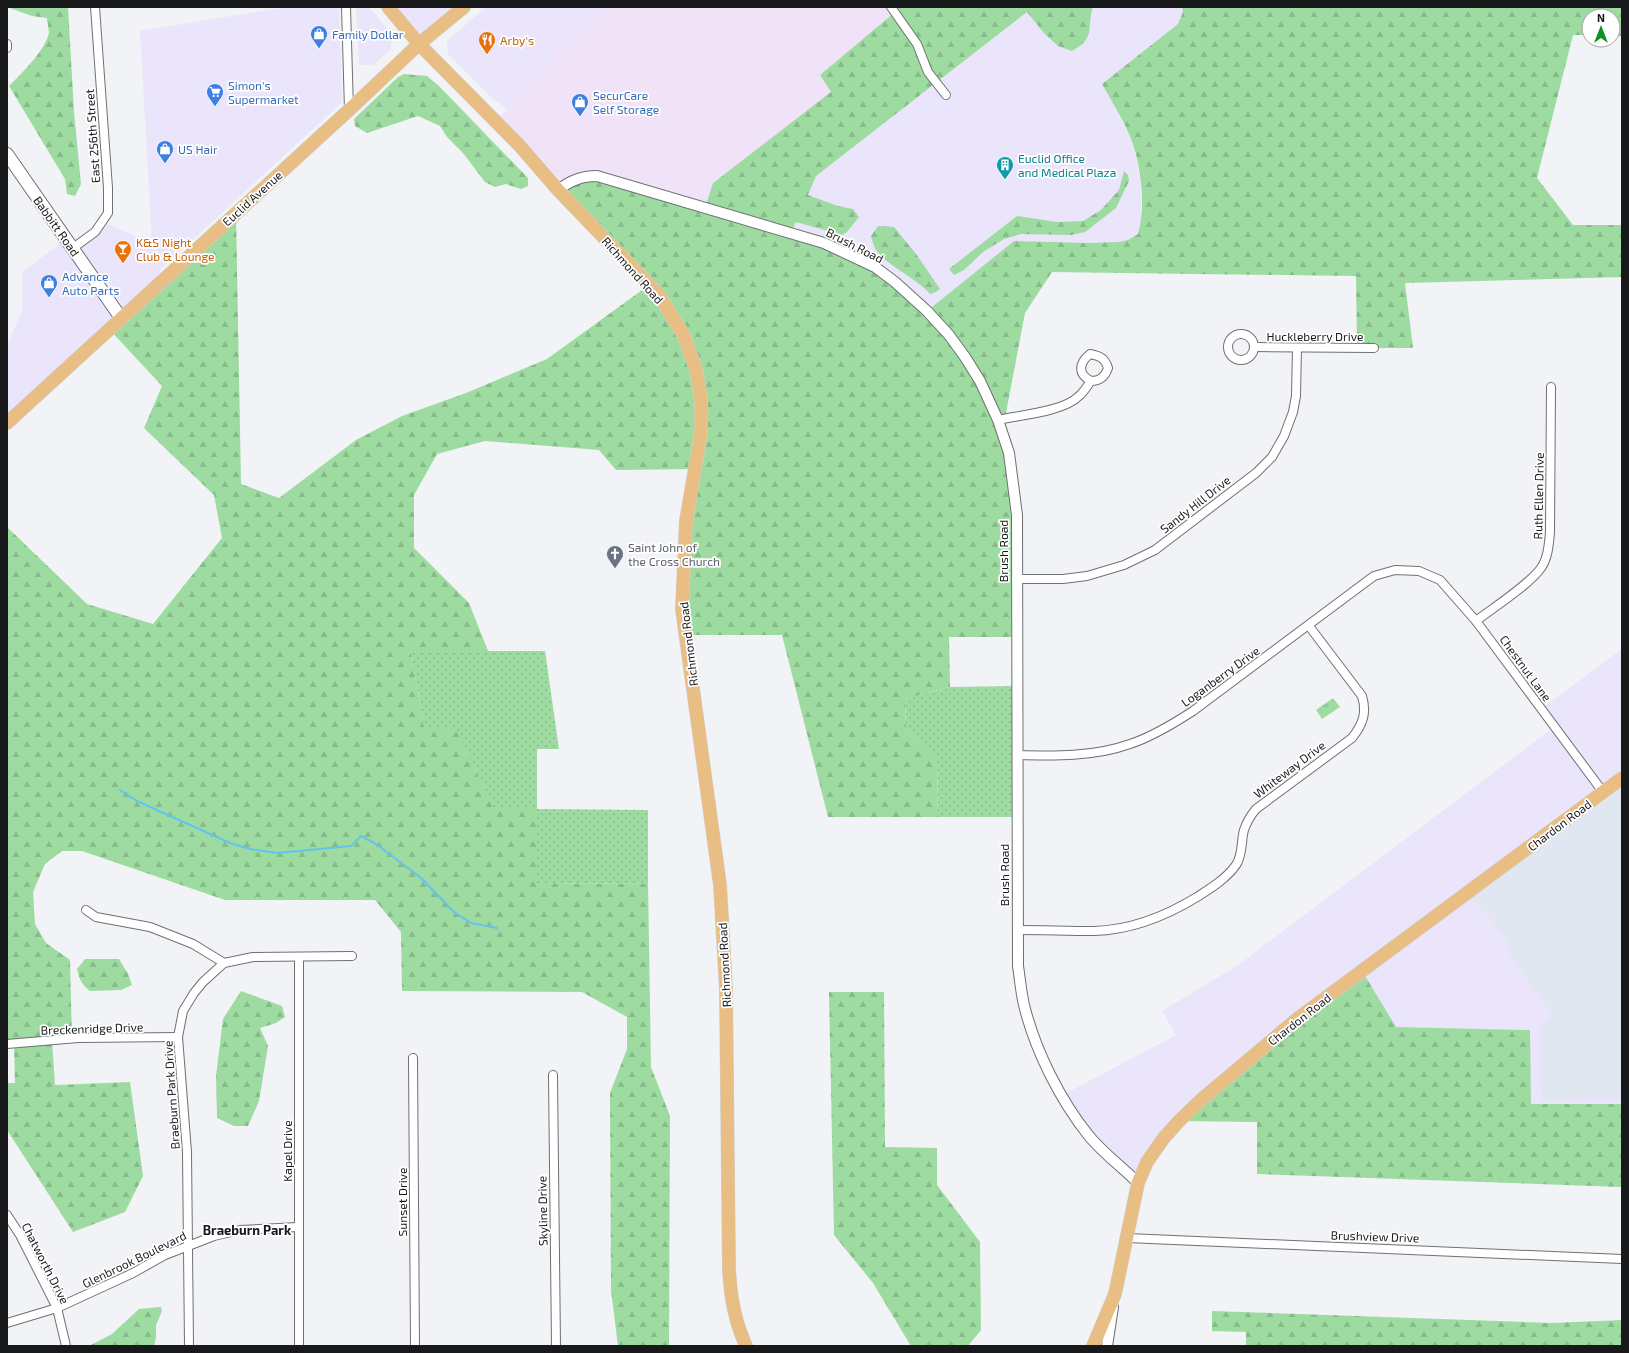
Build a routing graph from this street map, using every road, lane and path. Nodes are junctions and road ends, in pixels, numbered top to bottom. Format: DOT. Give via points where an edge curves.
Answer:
graph roads {
  1 [pos="96,7"];
  2 [pos="346,7"];
  3 [pos="388,7"];
  4 [pos="464,7"];
  5 [pos="891,7"];
  6 [pos="7,44"];
  7 [pos="419,44"];
  8 [pos="7,48"];
  9 [pos="946,95"];
  10 [pos="349,110"];
  11 [pos="7,154"];
  12 [pos="558,190"];
  13 [pos="73,248"];
  14 [pos="121,318"];
  15 [pos="1255,347"];
  16 [pos="1297,348"];
  17 [pos="1374,348"];
  18 [pos="1091,381"];
  19 [pos="1551,387"];
  20 [pos="998,420"];
  21 [pos="7,424"];
  22 [pos="1419,571"];
  23 [pos="1016,579"];
  24 [pos="1476,621"];
  25 [pos="1309,626"];
  26 [pos="1017,755"];
  27 [pos="1622,778"];
  28 [pos="1603,792"];
  29 [pos="86,910"];
  30 [pos="1018,930"];
  31 [pos="352,956"];
  32 [pos="299,957"];
  33 [pos="224,963"];
  34 [pos="178,1037"];
  35 [pos="7,1044"];
  36 [pos="413,1058"];
  37 [pos="553,1076"];
  38 [pos="1138,1183"];
  39 [pos="7,1215"];
  40 [pos="298,1227"];
  41 [pos="1127,1238"];
  42 [pos="189,1244"];
  43 [pos="1622,1259"];
  44 [pos="1115,1294"];
  45 [pos="56,1308"];
  46 [pos="7,1323"];
  47 [pos="66,1346"];
  48 [pos="189,1346"];
  49 [pos="299,1346"];
  50 [pos="415,1346"];
  51 [pos="556,1346"];
  52 [pos="746,1346"];
  53 [pos="1093,1346"];
  54 [pos="1107,1346"];
  1 -- 13 [label="street, East 256th Street" via="108,213 95,232"];
  2 -- 10 [label="street"];
  3 -- 7 [label="main road, Richmond Road"];
  4 -- 7 [label="main road, Euclid Avenue"];
  5 -- 9 [label="street" via="917,44 928,72"];
  6 -- 8 [label="street"];
  7 -- 10 [label="main road, Euclid Avenue"];
  7 -- 12 [label="main road, Richmond Road" via="519,145"];
  10 -- 14 [label="main road, Euclid Avenue"];
  11 -- 13 [label="main road, Babbitt Road"];
  12 -- 20 [label="street, Brush Road" via="571,181 597,176 824,243 875,267 927,311 949,335 980,381"];
  12 -- 52 [label="main road, Richmond Road" via="659,295 683,334 696,369 700,392 701,433 686,521 682,609 720,885 726,989 729,1270 731,1300"];
  13 -- 14 [label="main road, Babbitt Road"];
  14 -- 21 [label="main road, Euclid Avenue"];
  15 -- 16 [label="street, Huckleberry Drive"];
  16 -- 17 [label="street, Huckleberry Drive"];
  16 -- 23 [label="street, Sandy Hill Drive" via="1293,412 1272,457 1256,473 1155,550 1124,565 1087,576"];
  18 -- 20 [label="street" via="1072,402 1060,407"];
  19 -- 24 [label="street, Ruth Ellen Drive" via="1548,550 1541,568"];
  20 -- 23 [label="street, Brush Road" via="1009,453 1014,485 1017,515"];
  22 -- 24 [label="street, Chestnut Lane" via="1440,580"];
  22 -- 25 [label="street, Loganberry Drive" via="1395,570 1374,576"];
  23 -- 26 [label="street, Brush Road"];
  24 -- 28 [label="street, Chestnut Lane"];
  25 -- 26 [label="street, Loganberry Drive" via="1193,711 1163,730 1136,742 1099,752 1063,756"];
  25 -- 30 [label="street, Whiteway Drive" via="1362,696 1365,707 1364,719 1352,738 1256,809 1244,831 1238,863 1228,875 1184,905 1158,917 1128,926 1095,931"];
  26 -- 30 [label="street, Brush Road"];
  27 -- 28 [label="main road, Chardon Road"];
  28 -- 38 [label="main road, Chardon Road" via="1286,1028 1179,1121 1147,1162"];
  29 -- 33 [label="street" via="96,916 150,927 193,944"];
  30 -- 38 [label="street, Brush Road" via="1018,966 1024,1006 1040,1052 1058,1091 1090,1137"];
  31 -- 32 [label="street, Braeburn Park Drive"];
  32 -- 33 [label="street, Braeburn Park Drive" via="253,957"];
  32 -- 40 [label="street, Kapel Drive"];
  33 -- 34 [label="street, Braeburn Park Drive" via="202,982 194,993 183,1011"];
  34 -- 35 [label="street, Breckenridge Drive" via="78,1038"];
  34 -- 42 [label="street, Braeburn Park Drive" via="187,1152"];
  36 -- 50 [label="street, Sunset Drive"];
  37 -- 51 [label="street, Skyline Drive"];
  38 -- 41 [label="main road, Chardon Road"];
  39 -- 45 [label="street, Chatworth Drive" via="20,1235"];
  40 -- 42 [label="street, Glenbrook Boulevard" via="240,1230"];
  40 -- 49 [label="street, Kapel Drive"];
  41 -- 43 [label="street, Brushview Drive"];
  41 -- 44 [label="main road, Chardon Road"];
  42 -- 45 [label="street, Glenbrook Boulevard"];
  42 -- 48 [label="street, Braeburn Park Drive"];
  44 -- 53 [label="main road, Chardon Road"];
  44 -- 54 [label="street"];
  45 -- 46 [label="street, Glenbrook Boulevard"];
  45 -- 47 [label="street, Chatworth Drive"];
}
